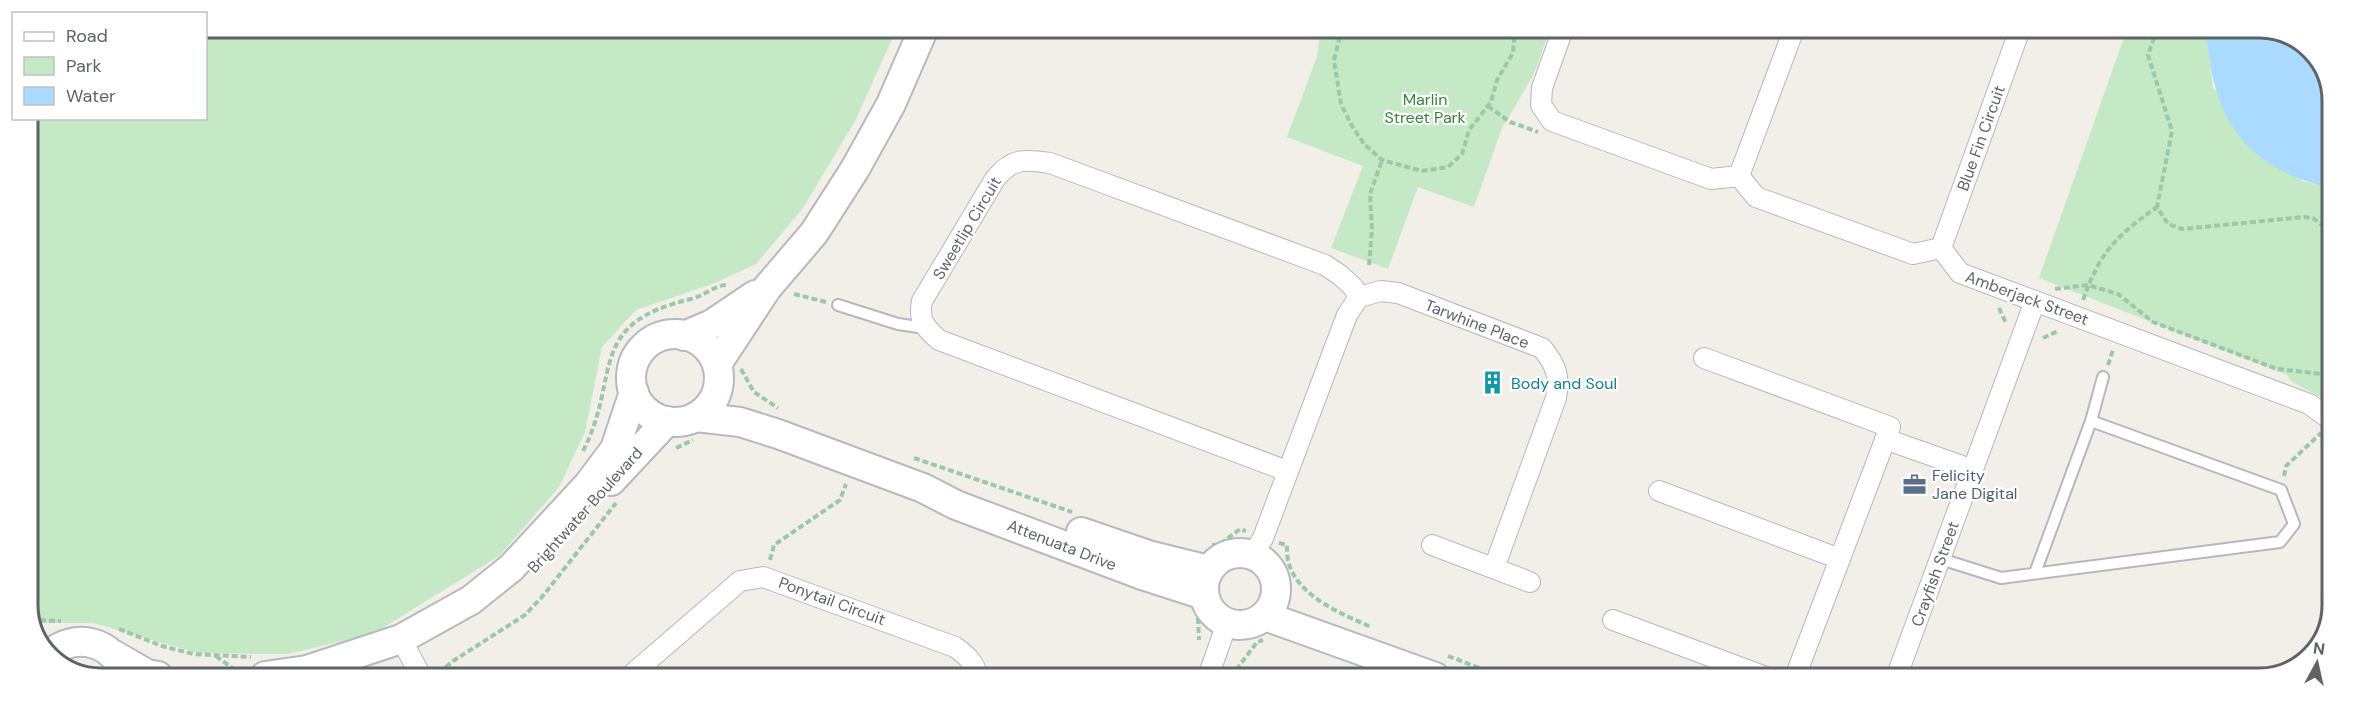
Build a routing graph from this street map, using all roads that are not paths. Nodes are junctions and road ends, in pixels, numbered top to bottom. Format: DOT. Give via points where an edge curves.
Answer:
graph roads {
  1 [pos="920,38"];
  2 [pos="1560,38"];
  3 [pos="1791,38"];
  4 [pos="2017,38"];
  5 [pos="1739,176"];
  6 [pos="1941,248"];
  7 [pos="777,295"];
  8 [pos="1359,297"];
  9 [pos="2035,301"];
  10 [pos="838,305"];
  11 [pos="925,328"];
  12 [pos="684,336"];
  13 [pos="1704,358"];
  14 [pos="725,371"];
  15 [pos="2103,377"];
  16 [pos="634,392"];
  17 [pos="2322,416"];
  18 [pos="667,421"];
  19 [pos="2091,421"];
  20 [pos="781,422"];
  21 [pos="699,427"];
  22 [pos="1885,439"];
  23 [pos="1973,470"];
  24 [pos="1287,471"];
  25 [pos="1659,490"];
  26 [pos="1432,545"];
  27 [pos="1253,554"];
  28 [pos="1840,559"];
  29 [pos="1941,559"];
  30 [pos="1494,568"];
  31 [pos="2035,573"];
  32 [pos="1203,581"];
  33 [pos="1530,582"];
  34 [pos="1270,617"];
  35 [pos="1613,620"];
  36 [pos="1227,623"];
  37 [pos="56,648"];
  38 [pos="410,656"];
  39 [pos="120,665"];
  40 [pos="1438,665"];
  41 [pos="264,666"];
  42 [pos="286,668"];
  43 [pos="323,668"];
  44 [pos="369,668"];
  45 [pos="639,668"];
  46 [pos="975,668"];
  47 [pos="1212,668"];
  48 [pos="1742,668"];
  49 [pos="1799,668"];
  50 [pos="1900,668"];
  1 -- 7 [label="street" via="891,104 855,169"];
  2 -- 5 [label="street" via="1542,88 1541,105 1552,121 1711,179"];
  3 -- 5 [label="street"];
  4 -- 6 [label="street, Blue Fin Circuit"];
  5 -- 6 [label="street" via="1756,197 1913,254"];
  6 -- 9 [label="street, Amberjack Street" via="1960,273"];
  7 -- 12 [label="street"];
  7 -- 14 [label="street"];
  8 -- 11 [label="street, Sweetlip Circuit" via="1353,287 1325,265 1050,163 1027,160 1006,165 994,179 922,301 920,313"];
  8 -- 24 [label="street" via="1347,315"];
  8 -- 30 [label="street, Tarwhine Place" via="1381,291 1398,293 1542,348 1555,364 1559,380 1556,398"];
  9 -- 17 [label="street, Amberjack Street" via="2310,404"];
  9 -- 23 [label="street, Crayfish Street"];
  10 -- 11 [label="lane" via="898,324"];
  11 -- 24 [label="street" via="939,340"];
  12 -- 14 [label="street" via="705,345"];
  12 -- 16 [label="street" via="657,338 645,346 632,370"];
  13 -- 22 [label="street" via="1890,428"];
  14 -- 20 [label="street, Attenuata Drive"];
  14 -- 21 [label="street"];
  15 -- 19 [label="lane"];
  16 -- 18 [label="street" via="649,413"];
  16 -- 38 [label="street, Brightwater Boulevard" via="615,449 548,530 511,568"];
  18 -- 21 [label="street"];
  18 -- 38 [label="street, Brightwater Boulevard" via="543,562 472,621"];
  19 -- 31 [label="lane"];
  19 -- 31 [label="lane" via="2281,490 2294,524 2280,542"];
  20 -- 21 [label="street, Attenuata Drive"];
  20 -- 32 [label="street, Attenuata Drive" via="956,505 1142,575"];
  22 -- 23 [label="street"];
  22 -- 28 [label="street"];
  23 -- 29 [label="street, Crayfish Street"];
  24 -- 27 [label="street" via="1263,538"];
  25 -- 28 [label="street"];
  26 -- 30 [label="street"];
  27 -- 32 [label="street" via="1228,555 1217,561"];
  27 -- 34 [label="street" via="1265,561 1277,584"];
  28 -- 49 [label="street"];
  29 -- 31 [label="lane" via="2001,578"];
  29 -- 50 [label="street, Crayfish Street"];
  30 -- 33 [label="street"];
  32 -- 36 [label="street" via="1208,607"];
  34 -- 36 [label="street" via="1247,624"];
  34 -- 40 [label="street" via="1392,661"];
  35 -- 48 [label="street"];
  36 -- 47 [label="street"];
  37 -- 39 [label="street" via="72,641 87,641 102,646"];
  38 -- 43 [label="street, Brightwater Boulevard"];
  38 -- 44 [label="street, Brightwater Boulevard"];
  41 -- 42 [label="street, Brightwater Boulevard"];
  45 -- 46 [label="street, Ponytail Circuit" via="740,581 763,577 955,647"];
}
